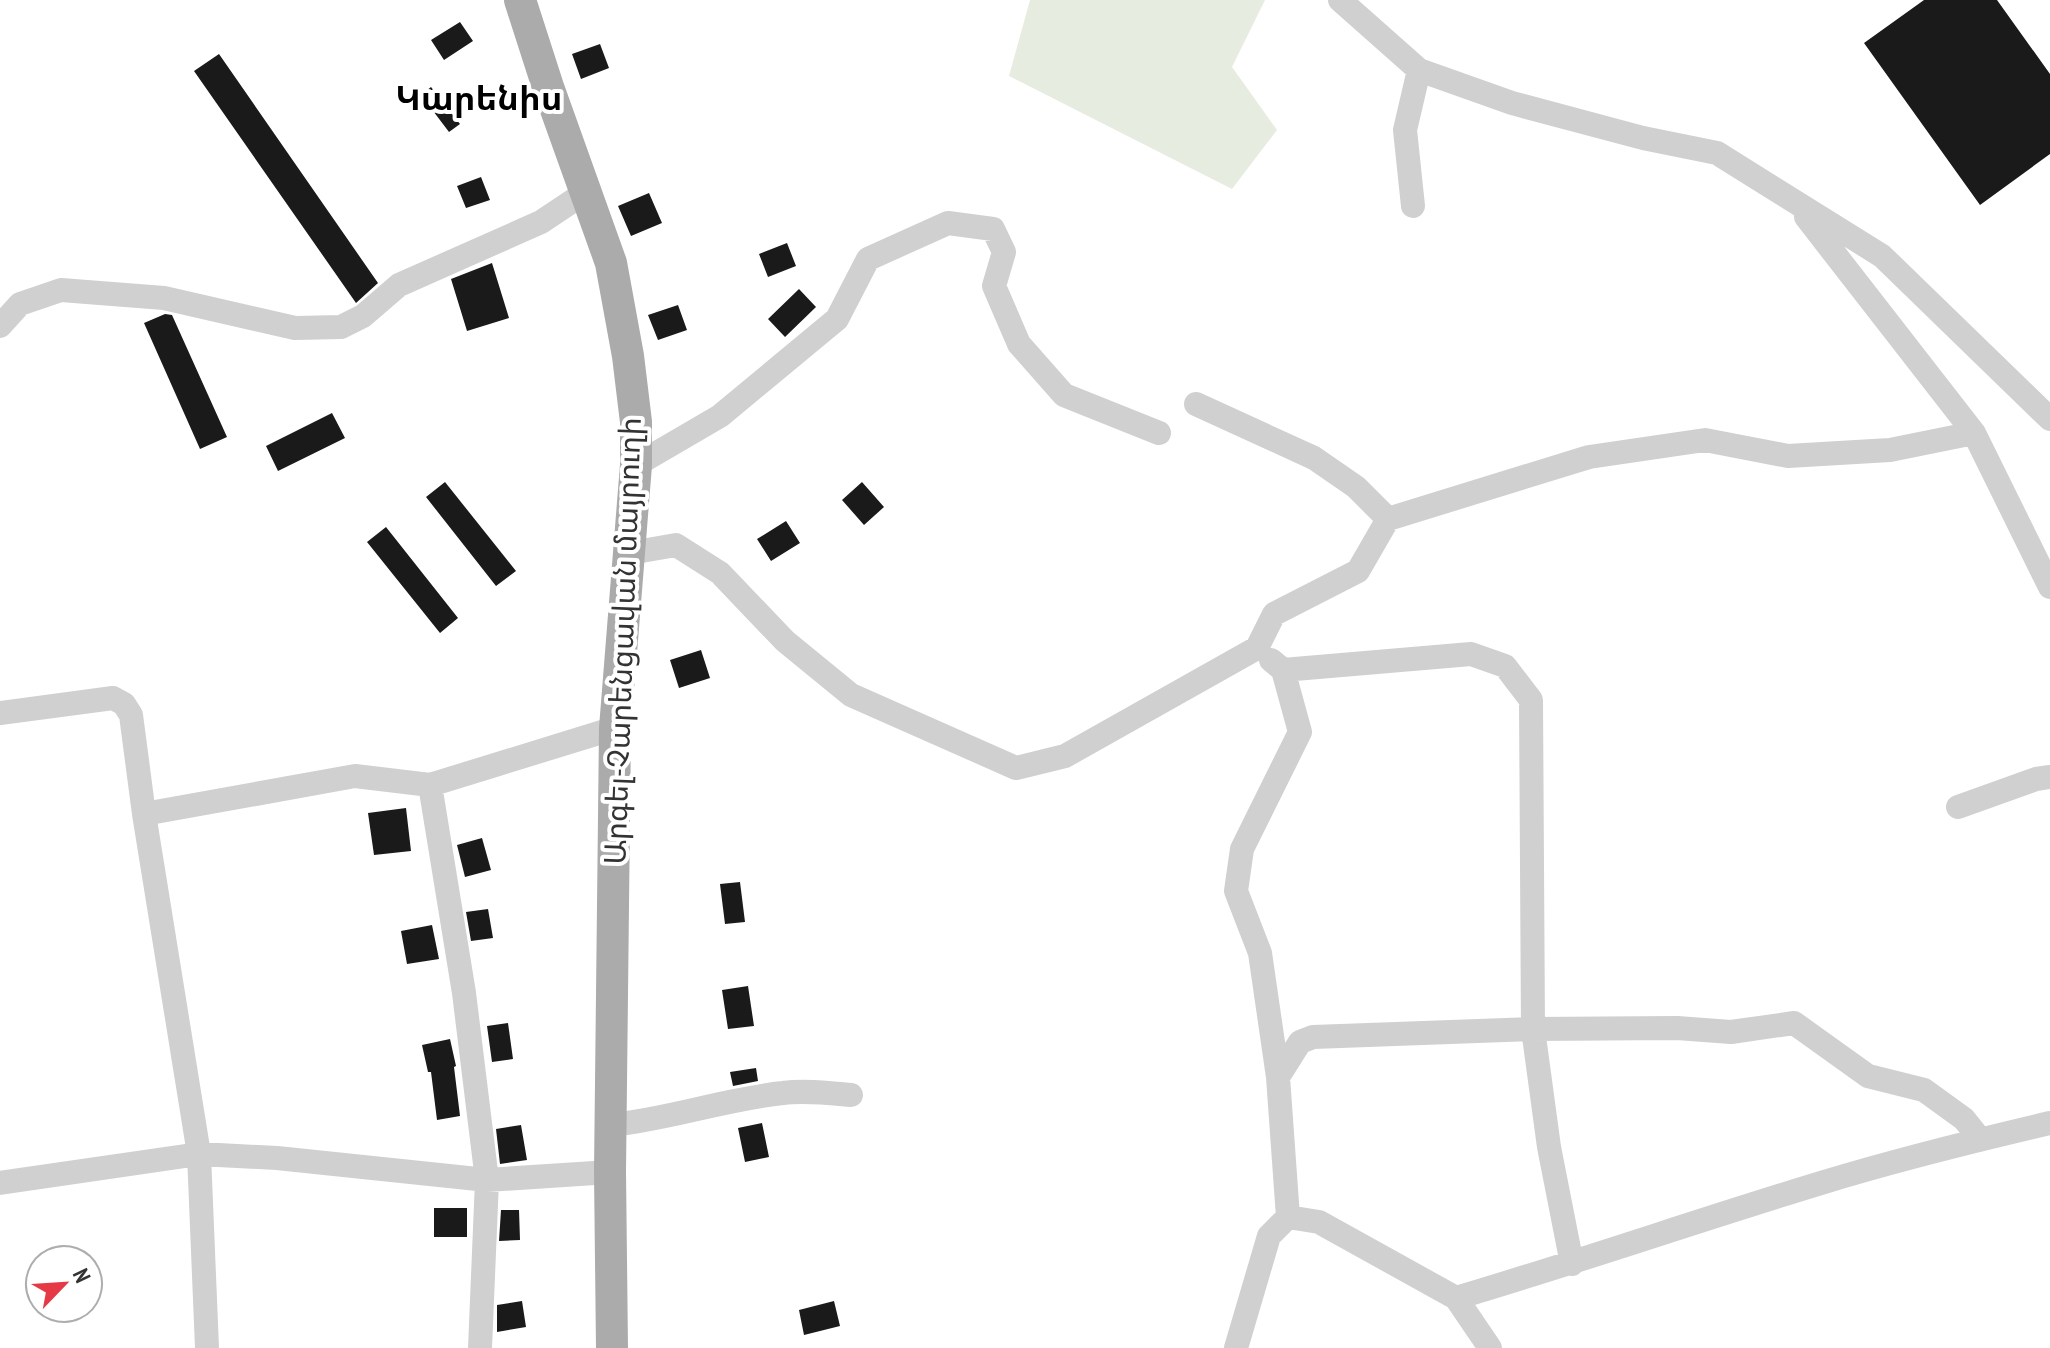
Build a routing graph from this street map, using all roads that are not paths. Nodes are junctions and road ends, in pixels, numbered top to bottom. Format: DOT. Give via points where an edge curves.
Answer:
graph roads {
  1 [pos="520,0"];
  2 [pos="1340,0"];
  3 [pos="1419,70"];
  4 [pos="586,192"];
  5 [pos="1796,203"];
  6 [pos="1413,206"];
  7 [pos="0,326"];
  8 [pos="1196,404"];
  9 [pos="2050,419"];
  10 [pos="1159,433"];
  11 [pos="1974,433"];
  12 [pos="636,465"];
  13 [pos="1388,519"];
  14 [pos="630,553"];
  15 [pos="2050,587"];
  16 [pos="1257,648"];
  17 [pos="1283,670"];
  18 [pos="0,713"];
  19 [pos="615,728"];
  20 [pos="2050,777"];
  21 [pos="430,785"];
  22 [pos="1958,807"];
  23 [pos="144,814"];
  24 [pos="1533,1029"];
  25 [pos="1278,1077"];
  26 [pos="851,1095"];
  27 [pos="2050,1123"];
  28 [pos="611,1125"];
  29 [pos="1980,1139"];
  30 [pos="199,1154"];
  31 [pos="610,1172"];
  32 [pos="487,1180"];
  33 [pos="0,1183"];
  34 [pos="1288,1217"];
  35 [pos="1572,1264"];
  36 [pos="1456,1298"];
  37 [pos="207,1348"];
  38 [pos="480,1348"];
  39 [pos="612,1348"];
  40 [pos="1236,1348"];
  41 [pos="1490,1348"];
  1 -- 4 [label="main road, Արգել-Չարենցավան մայրուղի"];
  2 -- 3 [label="street"];
  3 -- 5 [label="street" via="1512,103 1717,153"];
  3 -- 6 [label="street" via="1405,130"];
  4 -- 7 [label="street" via="541,222 399,285 341,327 295,328 164,298 61,290 20,304"];
  4 -- 12 [label="main road, Արգել-Չարենցավան մայրուղի" via="611,263 628,356"];
  5 -- 9 [label="street" via="1882,256"];
  5 -- 11 [label="street"];
  8 -- 13 [label="street" via="1314,458 1356,487"];
  10 -- 12 [label="street" via="1064,395 1012,330 994,286 1004,252 993,229 948,223 868,259 837,319 720,416"];
  11 -- 13 [label="street" via="1890,450 1788,456 1705,440 1589,457"];
  11 -- 15 [label="street"];
  12 -- 14 [label="main road, Արգել-Չարենցավան մայրուղի"];
  13 -- 16 [label="street" via="1358,571 1274,614"];
  14 -- 16 [label="street" via="676,545 720,573 785,641 851,695 1016,768 1065,756"];
  14 -- 19 [label="main road, Արգել-Չարենցավան մայրուղի"];
  16 -- 17 [label="street"];
  17 -- 24 [label="street" via="1471,654 1505,666 1531,700"];
  17 -- 25 [label="street" via="1300,732 1242,849 1236,891 1260,953"];
  18 -- 23 [label="street" via="113,698 124,704 131,715"];
  19 -- 21 [label="street"];
  19 -- 28 [label="main road, Արգել-Չարենցավան մայրուղի"];
  20 -- 22 [label="street"];
  21 -- 23 [label="street" via="355,776"];
  21 -- 32 [label="street"];
  23 -- 30 [label="street"];
  24 -- 25 [label="street" via="1313,1037 1300,1042"];
  24 -- 29 [label="street" via="1731,1032 1794,1023 1868,1076 1924,1090 1964,1119"];
  24 -- 35 [label="street"];
  25 -- 34 [label="street"];
  26 -- 28 [label="street" via="783,1093"];
  27 -- 29 [label="street"];
  28 -- 31 [label="main road, Արգել-Չարենցավան մայրուղի"];
  29 -- 35 [label="street" via="1822,1182"];
  30 -- 32 [label="street"];
  30 -- 33 [label="street"];
  30 -- 37 [label="street"];
  31 -- 32 [label="street"];
  31 -- 39 [label="main road, Արգել-Չարենցավան մայրուղի"];
  32 -- 38 [label="street"];
  34 -- 36 [label="street" via="1319,1222"];
  34 -- 40 [label="street" via="1269,1236"];
  35 -- 36 [label="street"];
  36 -- 41 [label="street"];
}
